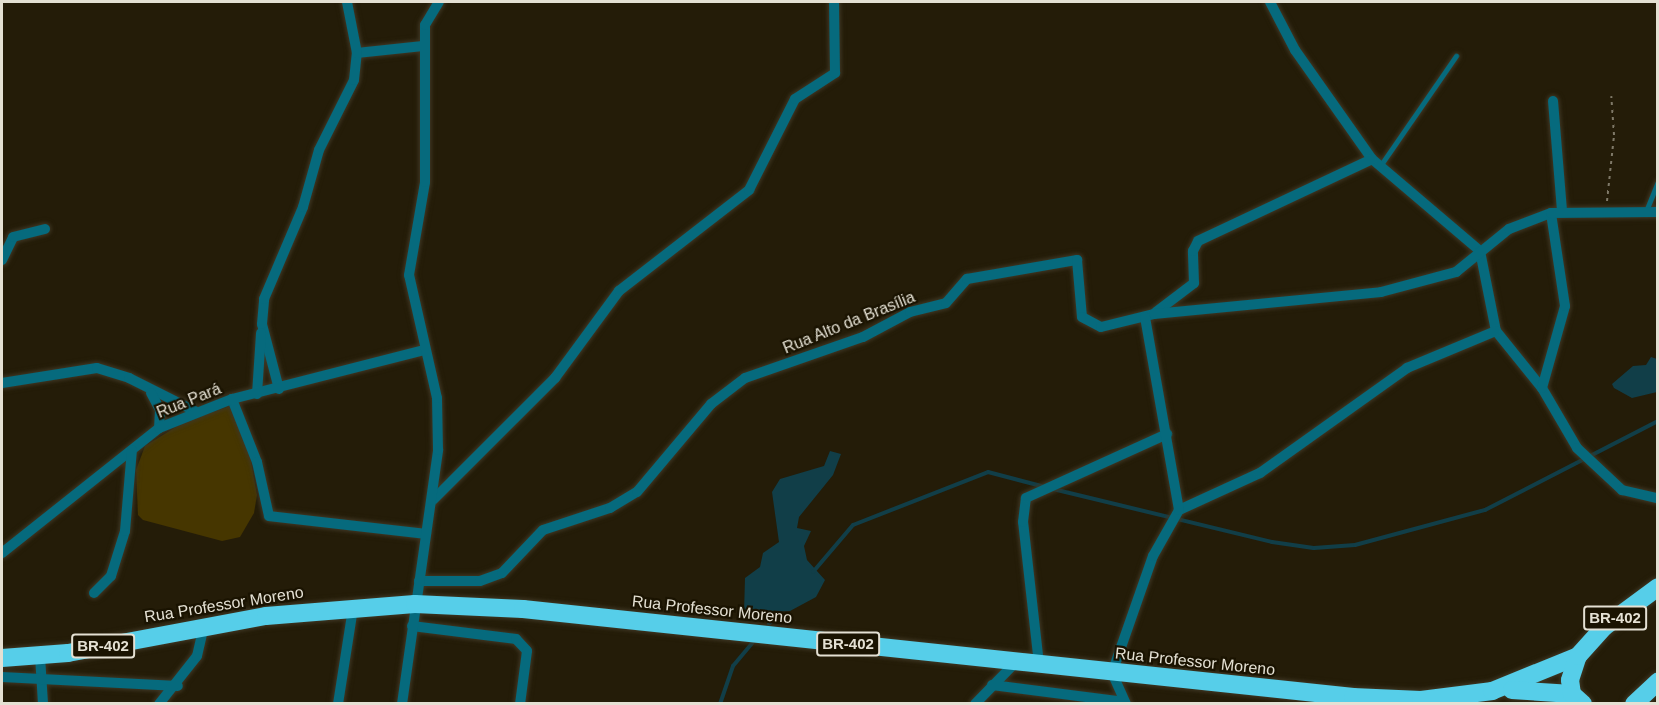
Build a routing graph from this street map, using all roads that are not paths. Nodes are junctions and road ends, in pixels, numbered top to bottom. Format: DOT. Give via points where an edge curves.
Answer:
graph roads {
  1 [pos="347,2"];
  2 [pos="439,2"];
  3 [pos="834,2"];
  4 [pos="1270,2"];
  5 [pos="423,46"];
  6 [pos="357,53"];
  7 [pos="1456,56"];
  8 [pos="1553,101"];
  9 [pos="1376,163"];
  10 [pos="1658,182"];
  11 [pos="1556,211"];
  12 [pos="1658,212"];
  13 [pos="1646,213"];
  14 [pos="45,229"];
  15 [pos="1480,251"];
  16 [pos="2,260"];
  17 [pos="1150,315"];
  18 [pos="262,324"];
  19 [pos="1496,332"];
  20 [pos="424,350"];
  21 [pos="2,383"];
  22 [pos="1542,388"];
  23 [pos="279,389"];
  24 [pos="151,392"];
  25 [pos="257,393"];
  26 [pos="232,399"];
  27 [pos="195,411"];
  28 [pos="159,428"];
  29 [pos="1167,434"];
  30 [pos="132,450"];
  31 [pos="1658,498"];
  32 [pos="433,500"];
  33 [pos="1179,510"];
  34 [pos="426,534"];
  35 [pos="2,553"];
  36 [pos="419,581"];
  37 [pos="1658,587"];
  38 [pos="94,593"];
  39 [pos="415,604"];
  40 [pos="353,608"];
  41 [pos="204,625"];
  42 [pos="412,626"];
  43 [pos="40,656"];
  44 [pos="1578,656"];
  45 [pos="2,658"];
  46 [pos="1016,662"];
  47 [pos="1039,664"];
  48 [pos="1112,673"];
  49 [pos="2,677"];
  50 [pos="43,679"];
  51 [pos="1658,682"];
  52 [pos="992,685"];
  53 [pos="178,686"];
  54 [pos="1492,691"];
  55 [pos="1326,699"];
  56 [pos="1577,699"];
  57 [pos="1125,703"];
  58 [pos="1634,703"];
  59 [pos="43,704"];
  60 [pos="159,704"];
  61 [pos="338,704"];
  62 [pos="402,704"];
  63 [pos="520,704"];
  64 [pos="975,704"];
  1 -- 6 [label="street"];
  2 -- 5 [label="street" via="427,16"];
  3 -- 32 [label="street" via="835,73 786,111 749,190 620,291 555,378"];
  4 -- 9 [label="street" via="1295,50"];
  5 -- 6 [label="street"];
  5 -- 20 [label="street" via="424,182 409,275"];
  6 -- 18 [label="street" via="346,106 319,150 303,207 268,279"];
  7 -- 9 [label="lane"];
  8 -- 11 [label="street"];
  9 -- 15 [label="street"];
  9 -- 17 [label="street" via="1198,242 1193,251 1194,283"];
  10 -- 13 [label="lane"];
  11 -- 13 [label="street"];
  11 -- 15 [label="street" via="1509,229"];
  11 -- 22 [label="street" via="1565,306"];
  12 -- 13 [label="street"];
  14 -- 16 [label="street" via="13,237"];
  15 -- 17 [label="street" via="1456,272 1381,292"];
  15 -- 19 [label="street"];
  17 -- 29 [label="street"];
  17 -- 36 [label="street, Rua Alto da Brasília" via="1089,324 1079,304 1079,263 1066,259 967,279 939,305 910,312 869,334 745,378 711,404 637,492 610,508 543,530 502,573 480,581"];
  18 -- 23 [label="street"];
  18 -- 25 [label="street"];
  19 -- 22 [label="street"];
  19 -- 33 [label="street" via="1407,368 1260,473"];
  20 -- 23 [label="street, Rua Pará"];
  20 -- 32 [label="street" via="440,417"];
  21 -- 24 [label="street" via="97,368 129,378"];
  22 -- 31 [label="street" via="1559,423 1605,478 1635,495"];
  23 -- 25 [label="street, Rua Pará"];
  24 -- 27 [label="street"];
  24 -- 28 [label="street" via="160,410"];
  25 -- 26 [label="street, Rua Pará"];
  26 -- 27 [label="street, Rua Pará"];
  26 -- 34 [label="street" via="257,462 269,516"];
  27 -- 28 [label="street, Rua Pará"];
  28 -- 30 [label="street, Rua Pará"];
  29 -- 33 [label="street"];
  29 -- 47 [label="street" via="1026,498 1023,522"];
  30 -- 35 [label="street, Rua Pará"];
  30 -- 38 [label="street" via="125,531 111,576"];
  32 -- 34 [label="street"];
  33 -- 48 [label="street" via="1153,556"];
  34 -- 36 [label="street"];
  36 -- 39 [label="street"];
  37 -- 44 [label="highway, BR-402" via="1611,621"];
  39 -- 40 [label="highway, Rua Professor Moreno / BR-402"];
  39 -- 42 [label="street"];
  39 -- 46 [label="highway, Rua Professor Moreno / BR-402" via="522,609"];
  40 -- 41 [label="highway, Rua Professor Moreno / BR-402"];
  40 -- 61 [label="street"];
  41 -- 43 [label="highway, Rua Professor Moreno / BR-402"];
  41 -- 53 [label="street" via="197,656"];
  42 -- 62 [label="street"];
  42 -- 63 [label="street" via="516,639 527,651"];
  43 -- 45 [label="highway, Rua Professor Moreno / BR-402"];
  43 -- 50 [label="street"];
  44 -- 54 [label="highway, BR-402"];
  44 -- 56 [label="highway"];
  46 -- 47 [label="highway, Rua Professor Moreno / BR-402"];
  46 -- 52 [label="street"];
  47 -- 48 [label="highway, Rua Professor Moreno / BR-402"];
  48 -- 55 [label="highway, Rua Professor Moreno / BR-402"];
  48 -- 57 [label="street"];
  49 -- 50 [label="street"];
  50 -- 53 [label="street"];
  50 -- 59 [label="street"];
  51 -- 58 [label="highway"];
  52 -- 57 [label="street"];
  52 -- 64 [label="street"];
  53 -- 60 [label="street"];
  54 -- 55 [label="highway, Rua Professor Moreno / BR-402" via="1421,700"];
  54 -- 56 [label="highway, BR-402"];
}
